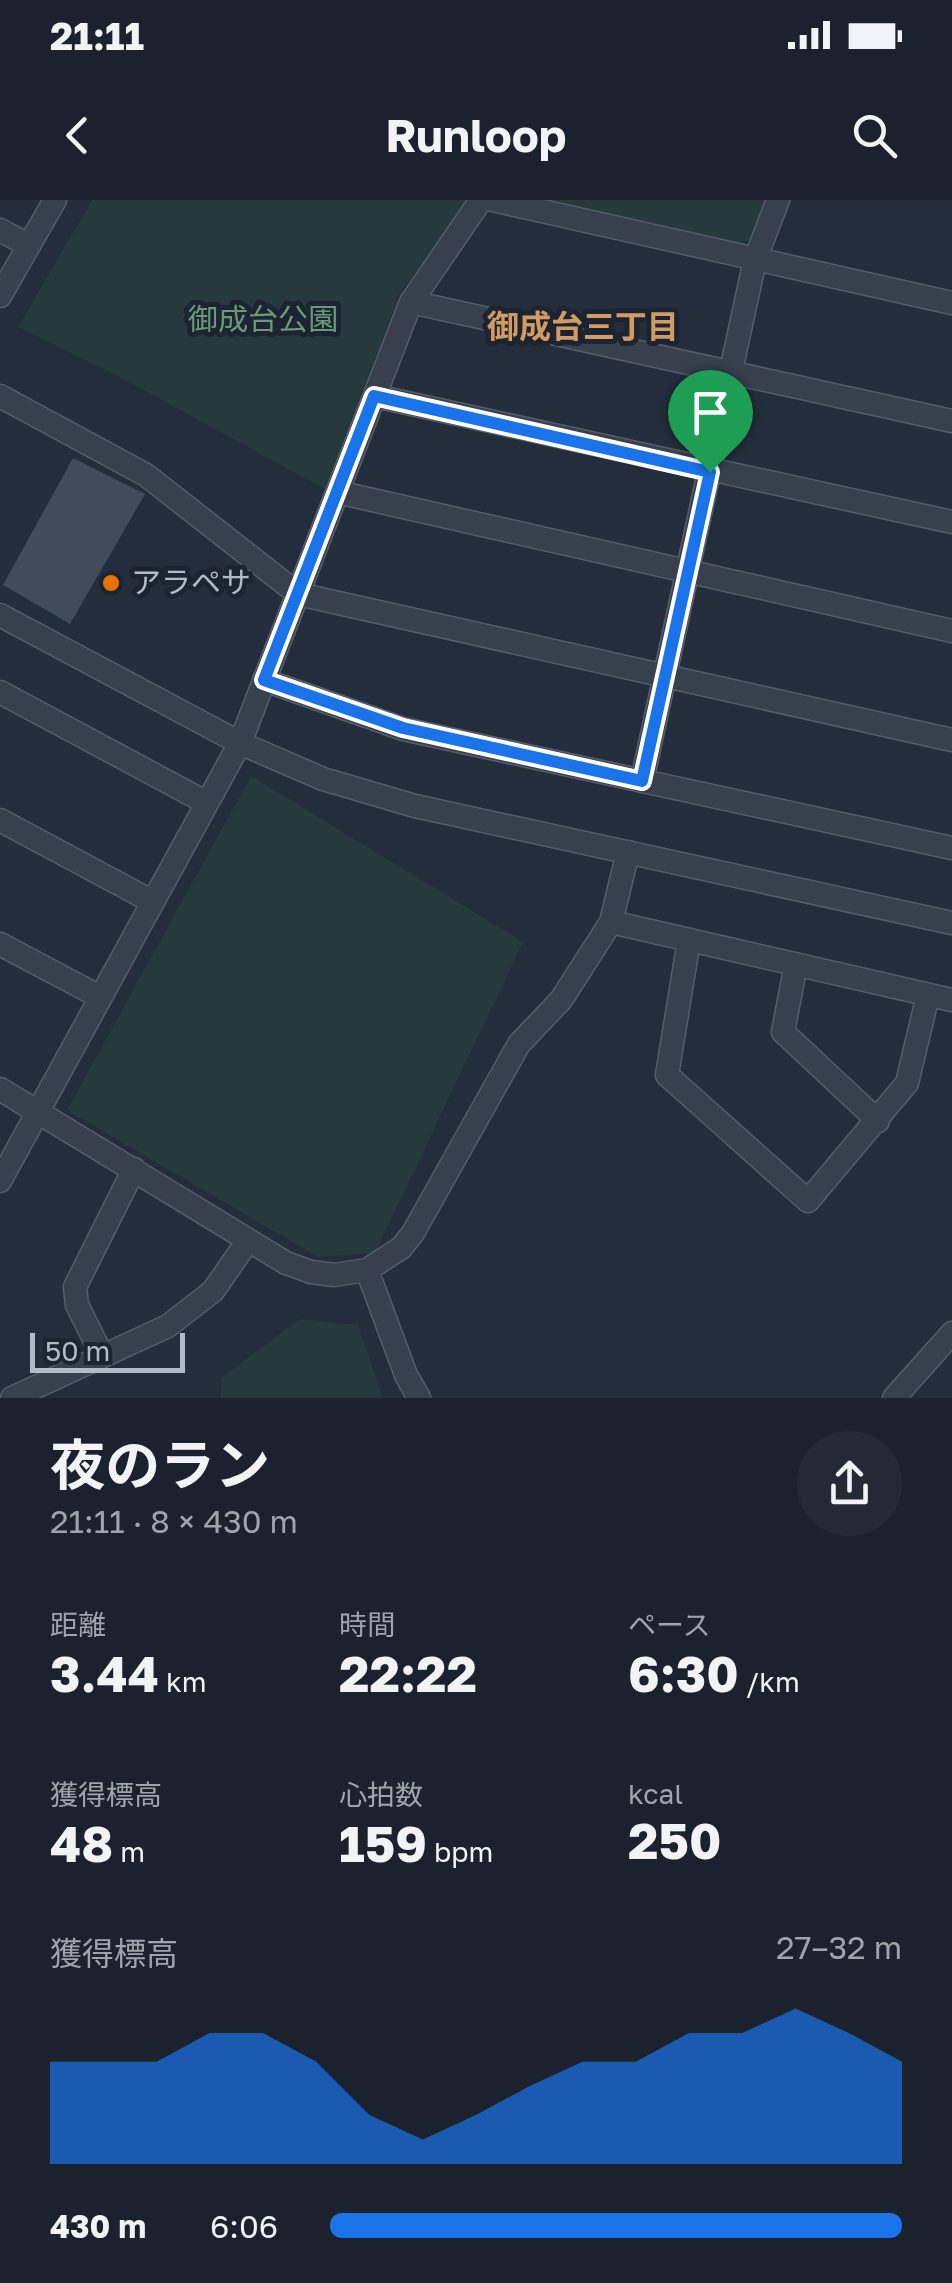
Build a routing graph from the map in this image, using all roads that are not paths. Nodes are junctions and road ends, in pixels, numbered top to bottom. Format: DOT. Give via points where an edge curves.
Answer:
graph roads {
  1 [pos="55,200"];
  2 [pos="481,200"];
  3 [pos="493,200"];
  4 [pos="778,200"];
  5 [pos="0,230"];
  6 [pos="28,245"];
  7 [pos="755,260"];
  8 [pos="0,296"];
  9 [pos="411,302"];
  10 [pos="952,303"];
  11 [pos="731,372"];
  12 [pos="0,396"];
  13 [pos="374,396"];
  14 [pos="952,420"];
  15 [pos="710,472"];
  16 [pos="337,492"];
  17 [pos="952,522"];
  18 [pos="688,571"];
  19 [pos="298,594"];
  20 [pos="0,615"];
  21 [pos="952,631"];
  22 [pos="665,676"];
  23 [pos="264,680"];
  24 [pos="0,692"];
  25 [pos="952,740"];
  26 [pos="240,744"];
  27 [pos="642,781"];
  28 [pos="207,803"];
  29 [pos="0,820"];
  30 [pos="952,848"];
  31 [pos="628,852"];
  32 [pos="152,902"];
  33 [pos="611,922"];
  34 [pos="952,923"];
  35 [pos="690,940"];
  36 [pos="0,944"];
  37 [pos="796,964"];
  38 [pos="928,994"];
  39 [pos="100,997"];
  40 [pos="952,1000"];
  41 [pos="0,1089"];
  42 [pos="40,1111"];
  43 [pos="878,1121"];
  44 [pos="134,1169"];
  45 [pos="0,1181"];
  46 [pos="247,1242"];
  47 [pos="367,1270"];
  48 [pos="952,1333"];
  49 [pos="102,1355"];
  50 [pos="12,1398"];
  51 [pos="419,1398"];
  52 [pos="894,1398"];
  1 -- 6 [label="street"];
  2 -- 9 [label="street"];
  3 -- 7 [label="street"];
  4 -- 7 [label="street"];
  5 -- 6 [label="street"];
  6 -- 8 [label="street"];
  7 -- 10 [label="street"];
  7 -- 11 [label="street"];
  9 -- 11 [label="street"];
  9 -- 13 [label="street"];
  11 -- 14 [label="street"];
  11 -- 15 [label="street"];
  12 -- 19 [label="street" via="146,474"];
  13 -- 15 [label="street"];
  13 -- 16 [label="street"];
  15 -- 17 [label="street"];
  15 -- 18 [label="street"];
  16 -- 18 [label="street"];
  16 -- 19 [label="street"];
  18 -- 21 [label="street"];
  18 -- 22 [label="street"];
  19 -- 22 [label="street"];
  19 -- 23 [label="street"];
  20 -- 26 [label="street"];
  22 -- 25 [label="street"];
  22 -- 27 [label="street"];
  23 -- 26 [label="street"];
  23 -- 27 [label="street" via="403,728"];
  24 -- 28 [label="street"];
  26 -- 28 [label="street"];
  26 -- 31 [label="street" via="323,779 415,806"];
  27 -- 30 [label="street"];
  28 -- 32 [label="street"];
  29 -- 32 [label="street"];
  31 -- 33 [label="street"];
  31 -- 34 [label="street"];
  32 -- 39 [label="street"];
  33 -- 35 [label="street"];
  33 -- 47 [label="street" via="561,1000 519,1044 413,1233"];
  35 -- 37 [label="street"];
  35 -- 43 [label="street" via="666,1075 808,1202"];
  36 -- 39 [label="street"];
  37 -- 38 [label="street"];
  37 -- 43 [label="street" via="783,1032"];
  38 -- 40 [label="street"];
  38 -- 43 [label="street" via="907,1082"];
  39 -- 42 [label="street"];
  41 -- 42 [label="street"];
  42 -- 44 [label="street"];
  42 -- 45 [label="street"];
  44 -- 46 [label="street"];
  44 -- 49 [label="street" via="75,1287"];
  46 -- 47 [label="street" via="311,1272"];
  46 -- 49 [label="street" via="193,1309"];
  47 -- 51 [label="street"];
  48 -- 52 [label="street"];
  49 -- 50 [label="street"];
}
